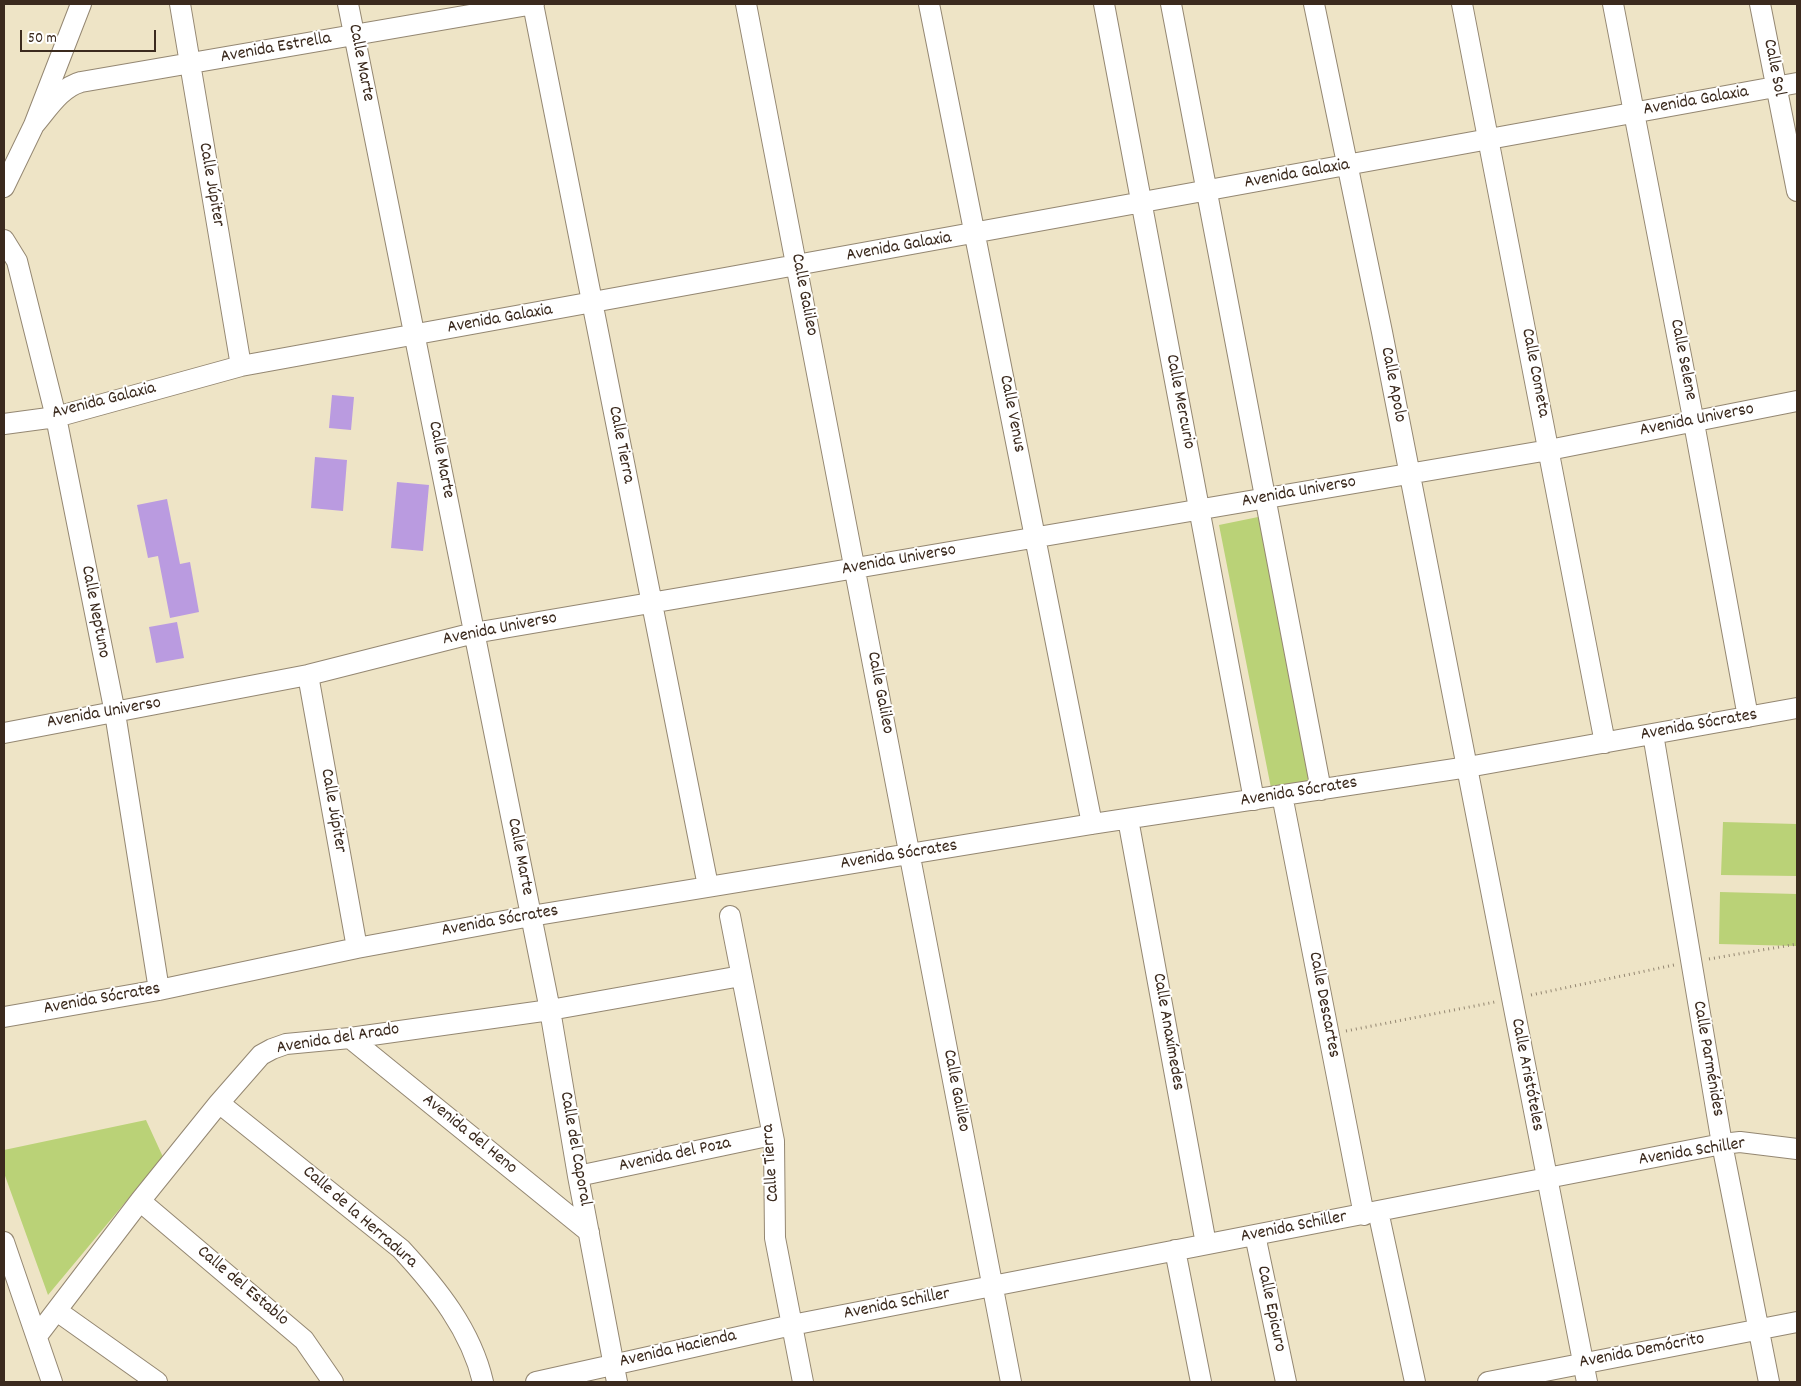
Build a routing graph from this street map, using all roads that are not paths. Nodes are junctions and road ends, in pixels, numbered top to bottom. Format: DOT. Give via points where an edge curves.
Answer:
graph roads {
  1 [pos="81,4"];
  2 [pos="180,4"];
  3 [pos="348,4"];
  4 [pos="534,4"];
  5 [pos="746,4"];
  6 [pos="929,4"];
  7 [pos="1104,4"];
  8 [pos="1170,4"];
  9 [pos="1314,4"];
  10 [pos="1462,4"];
  11 [pos="1613,4"];
  12 [pos="1760,4"];
  13 [pos="354,35"];
  14 [pos="189,64"];
  15 [pos="1797,83"];
  16 [pos="1777,87"];
  17 [pos="1633,113"];
  18 [pos="34,125"];
  19 [pos="1488,140"];
  20 [pos="1347,166"];
  21 [pos="4,187"];
  22 [pos="1797,191"];
  23 [pos="1207,192"];
  24 [pos="1142,203"];
  25 [pos="975,234"];
  26 [pos="4,240"];
  27 [pos="797,266"];
  28 [pos="592,303"];
  29 [pos="414,335"];
  30 [pos="241,366"];
  31 [pos="1797,401"];
  32 [pos="56,417"];
  33 [pos="1694,423"];
  34 [pos="4,424"];
  35 [pos="1549,450"];
  36 [pos="1409,474"];
  37 [pos="1266,498"];
  38 [pos="1199,510"];
  39 [pos="1035,538"];
  40 [pos="855,568"];
  41 [pos="652,603"];
  42 [pos="474,633"];
  43 [pos="308,675"];
  44 [pos="1797,708"];
  45 [pos="115,713"];
  46 [pos="1748,717"];
  47 [pos="4,733"];
  48 [pos="1653,734"];
  49 [pos="1605,743"];
  50 [pos="1468,767"];
  51 [pos="1321,790"];
  52 [pos="1282,795"];
  53 [pos="1254,800"];
  54 [pos="1128,819"];
  55 [pos="1092,824"];
  56 [pos="910,855"];
  57 [pos="708,886"];
  58 [pos="531,916"];
  59 [pos="730,916"];
  60 [pos="357,948"];
  61 [pos="741,976"];
  62 [pos="159,990"];
  63 [pos="550,1010"];
  64 [pos="4,1017"];
  65 [pos="350,1038"];
  66 [pos="220,1103"];
  67 [pos="772,1135"];
  68 [pos="1722,1144"];
  69 [pos="1797,1149"];
  70 [pos="578,1176"];
  71 [pos="1546,1178"];
  72 [pos="140,1201"];
  73 [pos="1371,1213"];
  74 [pos="589,1232"];
  75 [pos="1255,1235"];
  76 [pos="4,1242"];
  77 [pos="1206,1244"];
  78 [pos="1175,1250"];
  79 [pos="992,1286"];
  80 [pos="57,1311"];
  81 [pos="1797,1322"];
  82 [pos="792,1325"];
  83 [pos="1760,1330"];
  84 [pos="37,1336"];
  85 [pos="615,1373"];
  86 [pos="1585,1373"];
  87 [pos="52,1382"];
  88 [pos="157,1382"];
  89 [pos="333,1382"];
  90 [pos="483,1382"];
  91 [pos="536,1382"];
  92 [pos="803,1382"];
  93 [pos="1011,1382"];
  94 [pos="1201,1382"];
  95 [pos="1286,1382"];
  96 [pos="1415,1382"];
  97 [pos="1488,1382"];
  98 [pos="1769,1382"];
  1 -- 18 [label="street"];
  2 -- 14 [label="street, Calle Júpiter"];
  3 -- 13 [label="street, Calle Marte"];
  4 -- 13 [label="street, Avenida Estrella"];
  4 -- 28 [label="street, Calle Tierra"];
  5 -- 27 [label="street, Calle Galileo"];
  6 -- 25 [label="street, Calle Venus"];
  7 -- 24 [label="street, Calle Mercurio"];
  8 -- 23 [label="street"];
  9 -- 20 [label="street, Calle Apolo"];
  10 -- 19 [label="street, Calle Cometa"];
  11 -- 17 [label="street, Calle Selene"];
  12 -- 16 [label="street, Calle Sol"];
  13 -- 14 [label="street, Avenida Estrella"];
  13 -- 29 [label="street, Calle Marte"];
  14 -- 18 [label="street, Avenida Estrella" via="73,84"];
  14 -- 30 [label="street, Calle Júpiter"];
  15 -- 16 [label="street, Avenida Galaxia"];
  16 -- 17 [label="street, Avenida Galaxia"];
  16 -- 22 [label="street, Calle Sol"];
  17 -- 19 [label="street, Avenida Galaxia"];
  17 -- 33 [label="street, Calle Selene"];
  18 -- 21 [label="street"];
  19 -- 20 [label="street, Avenida Galaxia"];
  19 -- 35 [label="street, Calle Cometa"];
  20 -- 23 [label="street, Avenida Galaxia"];
  20 -- 36 [label="street, Calle Apolo"];
  23 -- 24 [label="street, Avenida Galaxia"];
  23 -- 37 [label="street"];
  24 -- 25 [label="street, Avenida Galaxia"];
  24 -- 38 [label="street, Calle Mercurio"];
  25 -- 27 [label="street, Avenida Galaxia"];
  25 -- 39 [label="street, Calle Venus"];
  26 -- 32 [label="street, Calle Neptuno" via="17,261"];
  27 -- 28 [label="street, Avenida Galaxia"];
  27 -- 40 [label="street, Calle Galileo"];
  28 -- 29 [label="street, Avenida Galaxia"];
  28 -- 41 [label="street, Calle Tierra"];
  29 -- 30 [label="street, Avenida Galaxia"];
  29 -- 42 [label="street, Calle Marte"];
  30 -- 32 [label="street, Avenida Galaxia"];
  31 -- 33 [label="street, Avenida Universo"];
  32 -- 34 [label="street, Avenida Galaxia"];
  32 -- 45 [label="street, Calle Neptuno"];
  33 -- 35 [label="street, Avenida Universo"];
  33 -- 46 [label="street, Calle Selene"];
  35 -- 36 [label="street, Avenida Universo"];
  35 -- 49 [label="street, Calle Cometa"];
  36 -- 37 [label="street, Avenida Universo"];
  36 -- 50 [label="street, Calle Apolo"];
  37 -- 38 [label="street, Avenida Universo"];
  37 -- 51 [label="street"];
  38 -- 39 [label="street, Avenida Universo"];
  38 -- 53 [label="street, Calle Mercurio"];
  39 -- 40 [label="street, Avenida Universo"];
  39 -- 55 [label="street, Calle Venus"];
  40 -- 41 [label="street, Avenida Universo"];
  40 -- 56 [label="street, Calle Galileo"];
  41 -- 42 [label="street, Avenida Universo"];
  41 -- 57 [label="street, Calle Tierra"];
  42 -- 43 [label="street, Avenida Universo"];
  42 -- 58 [label="street, Calle Marte"];
  43 -- 45 [label="street, Avenida Universo"];
  43 -- 60 [label="street, Calle Júpiter"];
  44 -- 46 [label="street, Avenida Sócrates"];
  45 -- 47 [label="street, Avenida Universo"];
  45 -- 62 [label="street, Calle Neptuno"];
  46 -- 48 [label="street, Avenida Sócrates"];
  48 -- 49 [label="street, Avenida Sócrates"];
  48 -- 68 [label="street, Calle Parménides"];
  49 -- 50 [label="street, Avenida Sócrates"];
  50 -- 51 [label="street, Avenida Sócrates"];
  50 -- 71 [label="street, Calle Aristóteles"];
  51 -- 52 [label="street, Avenida Sócrates"];
  52 -- 53 [label="street, Avenida Sócrates"];
  52 -- 73 [label="street, Calle Descartes" via="1329,1034"];
  53 -- 54 [label="street, Avenida Sócrates"];
  54 -- 55 [label="street, Avenida Sócrates"];
  54 -- 77 [label="street, Calle Anaxímedes"];
  55 -- 56 [label="street, Avenida Sócrates"];
  56 -- 57 [label="street, Avenida Sócrates"];
  56 -- 79 [label="street, Calle Galileo"];
  57 -- 58 [label="street, Avenida Sócrates"];
  58 -- 60 [label="street, Avenida Sócrates"];
  58 -- 63 [label="street, Calle del Caporal"];
  59 -- 61 [label="street, Calle Tierra"];
  60 -- 62 [label="street, Avenida Sócrates"];
  61 -- 63 [label="street, Avenida del Arado"];
  61 -- 67 [label="street, Calle Tierra"];
  62 -- 64 [label="street, Avenida Sócrates"];
  63 -- 65 [label="street, Avenida del Arado"];
  63 -- 70 [label="street, Calle del Caporal"];
  65 -- 66 [label="street, Avenida del Arado" via="286,1044 272,1049 262,1055"];
  65 -- 74 [label="street, Avenida del Heno"];
  66 -- 72 [label="street, Avenida del Arado"];
  66 -- 90 [label="street, Calle de la Herradura" via="401,1249 426,1277 464,1331"];
  67 -- 70 [label="street, Avenida del Poza"];
  67 -- 82 [label="street, Calle Tierra" via="775,1238"];
  68 -- 69 [label="street, Avenida Schiller" via="1740,1142"];
  68 -- 71 [label="street, Avenida Schiller"];
  68 -- 83 [label="street, Calle Parménides"];
  70 -- 74 [label="street, Calle del Caporal"];
  71 -- 73 [label="street, Avenida Schiller"];
  71 -- 86 [label="street, Calle Aristóteles"];
  72 -- 80 [label="street, Avenida del Arado"];
  72 -- 89 [label="street, Calle del Establo" via="304,1340"];
  73 -- 75 [label="street, Avenida Schiller"];
  73 -- 96 [label="street, Calle Descartes"];
  74 -- 85 [label="street, Calle del Caporal"];
  75 -- 77 [label="street, Avenida Schiller"];
  75 -- 95 [label="street, Calle Epicuro"];
  76 -- 84 [label="street"];
  77 -- 78 [label="street, Avenida Schiller"];
  78 -- 79 [label="street, Avenida Schiller"];
  78 -- 94 [label="street"];
  79 -- 82 [label="street, Avenida Schiller"];
  79 -- 93 [label="street, Calle Galileo"];
  80 -- 84 [label="street, Avenida del Arado"];
  80 -- 88 [label="street"];
  81 -- 83 [label="street, Avenida Demócrito"];
  82 -- 85 [label="street, Avenida Hacienda"];
  82 -- 92 [label="street, Calle Tierra"];
  83 -- 86 [label="street, Avenida Demócrito"];
  83 -- 98 [label="street, Calle Parménides"];
  84 -- 87 [label="street"];
  85 -- 91 [label="street, Avenida Hacienda"];
  86 -- 97 [label="street, Avenida Demócrito"];
}
